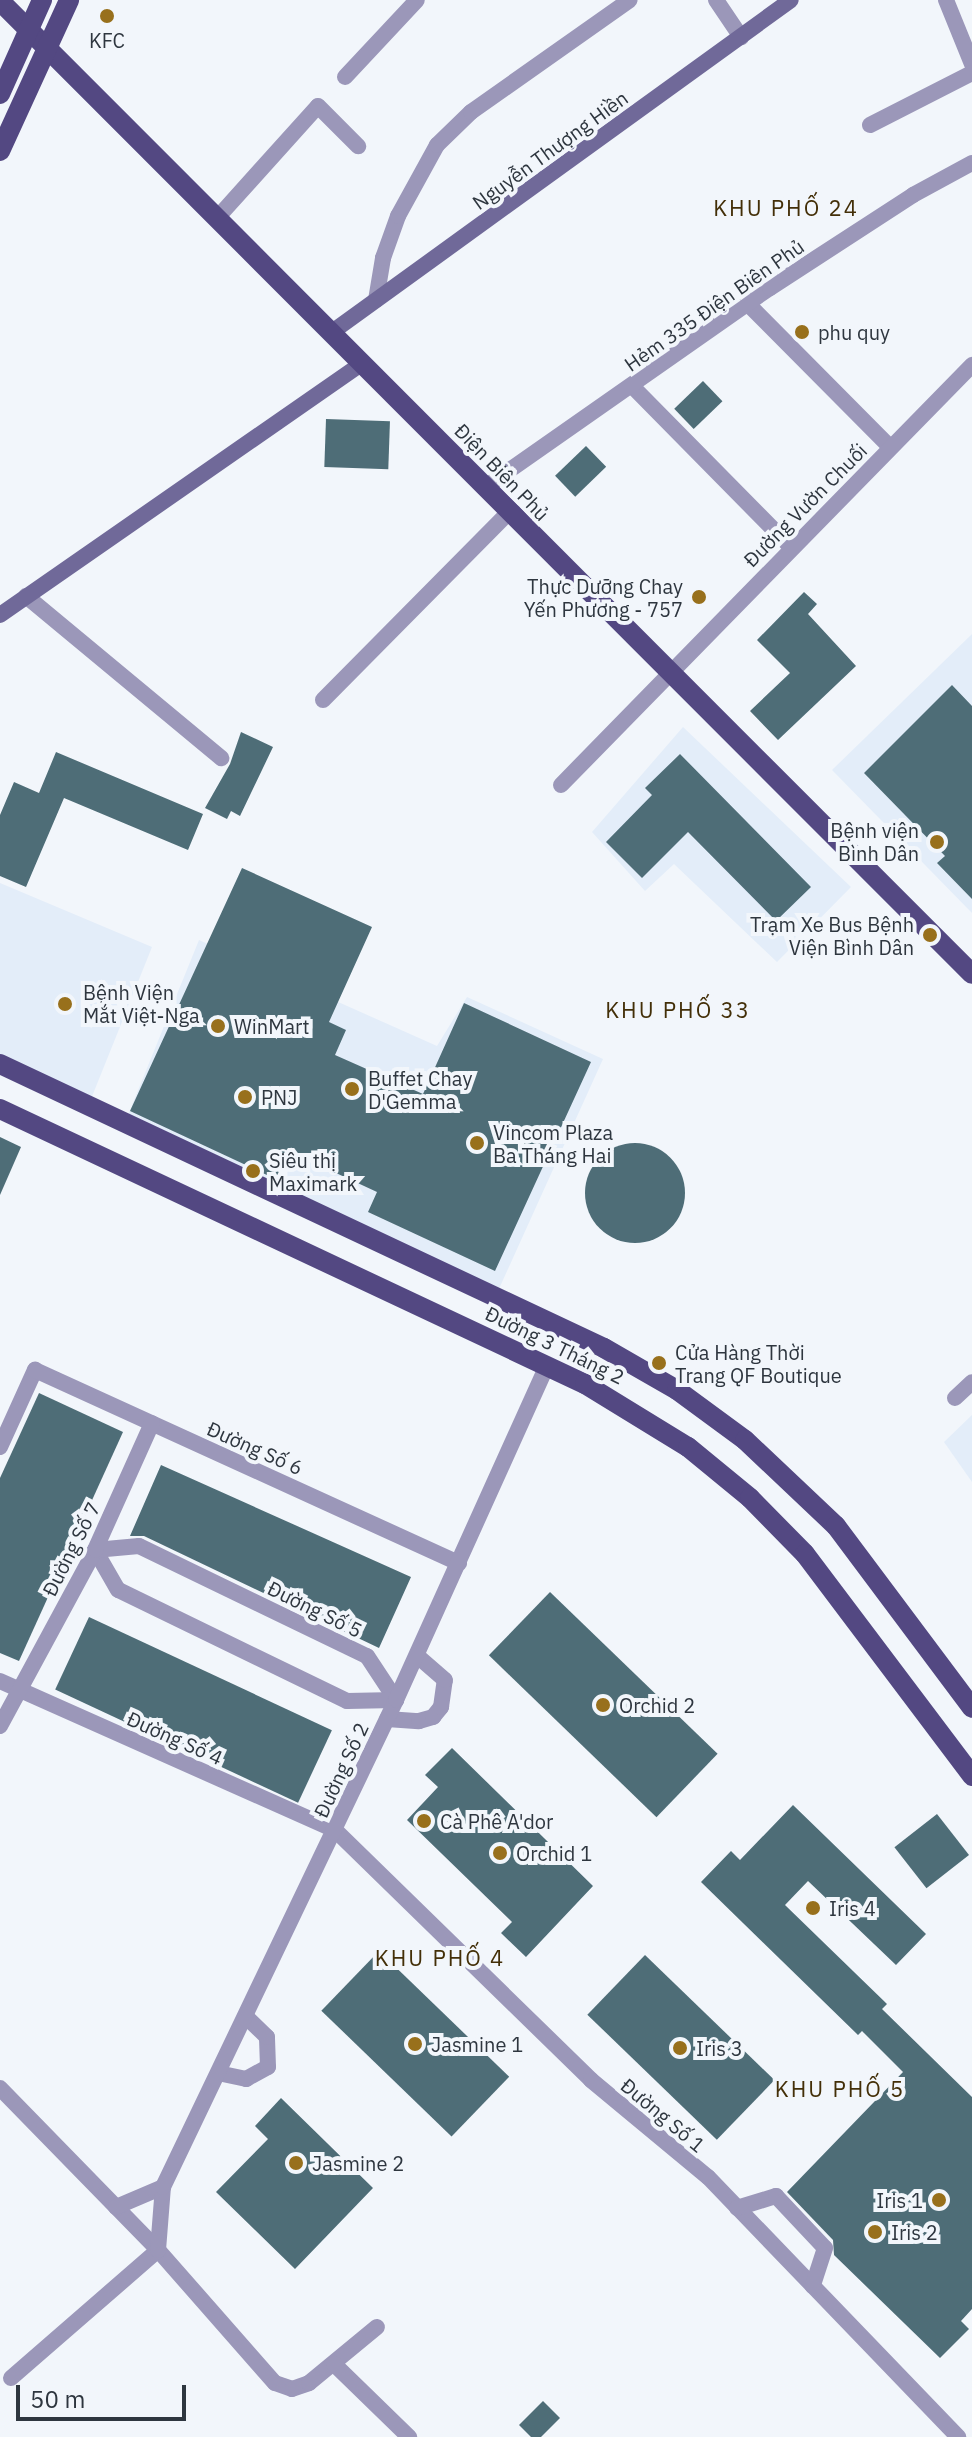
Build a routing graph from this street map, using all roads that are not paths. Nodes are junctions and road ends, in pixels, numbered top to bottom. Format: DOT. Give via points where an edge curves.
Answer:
graph roads {
  1 [pos="42,0"];
  2 [pos="69,0"];
  3 [pos="417,0"];
  4 [pos="630,0"];
  5 [pos="716,0"];
  6 [pos="791,0"];
  7 [pos="946,0"];
  8 [pos="0,1"];
  9 [pos="29,27"];
  10 [pos="741,37"];
  11 [pos="48,45"];
  12 [pos="972,64"];
  13 [pos="972,73"];
  14 [pos="345,77"];
  15 [pos="0,94"];
  16 [pos="870,125"];
  17 [pos="358,146"];
  18 [pos="0,151"];
  19 [pos="972,163"];
  20 [pos="218,217"];
  21 [pos="376,300"];
  22 [pos="748,304"];
  23 [pos="332,332"];
  24 [pos="363,363"];
  25 [pos="972,365"];
  26 [pos="632,386"];
  27 [pos="890,447"];
  28 [pos="484,488"];
  29 [pos="508,513"];
  30 [pos="791,547"];
  31 [pos="26,596"];
  32 [pos="0,615"];
  33 [pos="667,673"];
  34 [pos="323,700"];
  35 [pos="221,758"];
  36 [pos="561,785"];
  37 [pos="972,974"];
  38 [pos="0,1064"];
  39 [pos="0,1109"];
  40 [pos="547,1366"];
  41 [pos="972,1382"];
  42 [pos="955,1398"];
  43 [pos="152,1423"];
  44 [pos="0,1447"];
  45 [pos="95,1550"];
  46 [pos="459,1563"];
  47 [pos="417,1656"];
  48 [pos="0,1681"];
  49 [pos="19,1691"];
  50 [pos="396,1700"];
  51 [pos="972,1708"];
  52 [pos="387,1719"];
  53 [pos="0,1726"];
  54 [pos="972,1776"];
  55 [pos="335,1830"];
  56 [pos="245,2016"];
  57 [pos="218,2073"];
  58 [pos="0,2088"];
  59 [pos="163,2187"];
  60 [pos="116,2207"];
  61 [pos="737,2208"];
  62 [pos="158,2250"];
  63 [pos="813,2286"];
  64 [pos="377,2327"];
  65 [pos="334,2364"];
  66 [pos="11,2378"];
  67 [pos="409,2437"];
  68 [pos="958,2437"];
  1 -- 9 [label="main road"];
  2 -- 11 [label="main road"];
  3 -- 14 [label="street"];
  4 -- 21 [label="street" via="471,112 437,145 398,216"];
  5 -- 10 [label="street"];
  6 -- 10 [label="street, Nguyễn Thượng Hiền"];
  7 -- 12 [label="street"];
  8 -- 9 [label="main road, Điện Biên Phủ"];
  9 -- 11 [label="main road, Điện Biên Phủ"];
  9 -- 15 [label="main road"];
  10 -- 21 [label="street, Nguyễn Thượng Hiền"];
  11 -- 18 [label="main road"];
  11 -- 20 [label="main road, Điện Biên Phủ"];
  13 -- 16 [label="street"];
  17 -- 20 [label="street" via="318,106"];
  19 -- 22 [label="street, Hẻm 335 Điện Biên Phủ" via="913,195"];
  20 -- 23 [label="main road, Điện Biên Phủ"];
  21 -- 23 [label="street, Nguyễn Thượng Hiền"];
  22 -- 26 [label="street, Hẻm 335 Điện Biên Phủ"];
  22 -- 27 [label="street"];
  23 -- 24 [label="main road, Điện Biên Phủ"];
  24 -- 28 [label="main road, Điện Biên Phủ"];
  24 -- 31 [label="street"];
  25 -- 27 [label="street, Đường Vườn Chuối"];
  26 -- 28 [label="street, Hẻm 335 Điện Biên Phủ"];
  26 -- 30 [label="street"];
  27 -- 30 [label="street, Đường Vườn Chuối"];
  28 -- 29 [label="main road, Điện Biên Phủ"];
  29 -- 33 [label="main road, Điện Biên Phủ"];
  29 -- 34 [label="street"];
  30 -- 33 [label="street, Đường Vườn Chuối"];
  31 -- 32 [label="street"];
  31 -- 35 [label="street"];
  33 -- 36 [label="street, Đường Vườn Chuối"];
  33 -- 37 [label="main road, Điện Biên Phủ"];
  38 -- 51 [label="main road, Đường 3 Tháng 2" via="604,1348 677,1390 745,1440 836,1526"];
  39 -- 40 [label="main road, Đường 3 Tháng 2"];
  40 -- 46 [label="street, Đường Số 2"];
  40 -- 54 [label="main road, Đường 3 Tháng 2" via="655,1425 759,1507 831,1584"];
  41 -- 42 [label="street"];
  43 -- 44 [label="street, Đường Số 6" via="35,1370"];
  43 -- 45 [label="street, Đường Số 7"];
  43 -- 46 [label="street, Đường Số 6"];
  45 -- 49 [label="street, Đường Số 7"];
  45 -- 50 [label="street" via="118,1590 347,1701"];
  45 -- 50 [label="street, Đường Số 5" via="139,1546 367,1656"];
  46 -- 47 [label="street, Đường Số 2"];
  47 -- 50 [label="street, Đường Số 2"];
  47 -- 52 [label="street" via="445,1680 441,1707 433,1717 419,1721"];
  48 -- 49 [label="street, Đường Số 4"];
  49 -- 53 [label="street, Đường Số 7"];
  49 -- 55 [label="street, Đường Số 4"];
  50 -- 52 [label="street, Đường Số 2"];
  52 -- 55 [label="street, Đường Số 2"];
  55 -- 56 [label="street, Đường Số 2"];
  55 -- 61 [label="street, Đường Số 1" via="591,2080"];
  56 -- 57 [label="street, Đường Số 2"];
  56 -- 57 [label="street" via="267,2037 268,2067 246,2079"];
  57 -- 59 [label="street, Đường Số 2"];
  58 -- 60 [label="street"];
  59 -- 60 [label="street"];
  59 -- 62 [label="street, Đường Số 2"];
  60 -- 62 [label="street"];
  61 -- 63 [label="street, Đường Số 1"];
  61 -- 63 [label="street" via="776,2196 825,2248"];
  62 -- 65 [label="street" via="275,2383 292,2389"];
  62 -- 66 [label="street"];
  63 -- 68 [label="street, Đường Số 1"];
  64 -- 65 [label="street"];
  65 -- 67 [label="street"];
}
